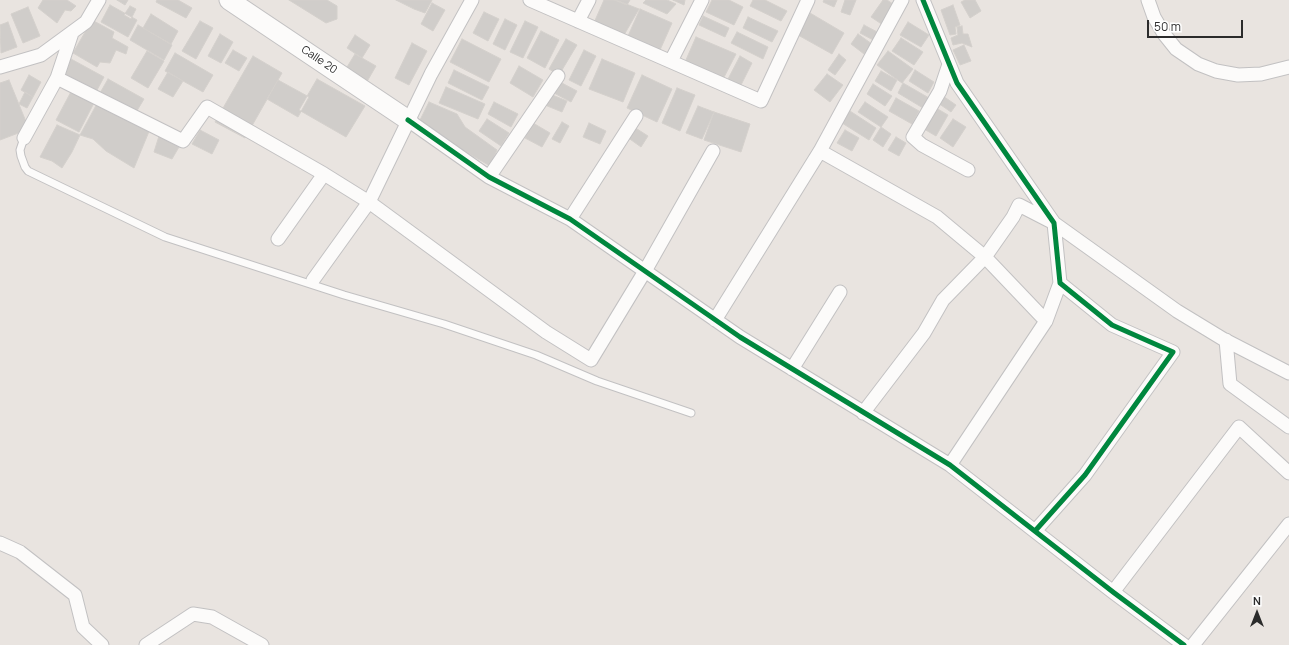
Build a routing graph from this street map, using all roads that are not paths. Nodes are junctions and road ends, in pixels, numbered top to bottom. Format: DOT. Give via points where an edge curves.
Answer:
graph roads {
  1 [pos="99,0"];
  2 [pos="229,0"];
  3 [pos="472,0"];
  4 [pos="530,0"];
  5 [pos="589,0"];
  6 [pos="702,0"];
  7 [pos="808,0"];
  8 [pos="902,0"];
  9 [pos="923,0"];
  10 [pos="1148,0"];
  11 [pos="578,21"];
  12 [pos="72,33"];
  13 [pos="670,62"];
  14 [pos="949,64"];
  15 [pos="0,67"];
  16 [pos="1289,67"];
  17 [pos="558,76"];
  18 [pos="57,78"];
  19 [pos="636,116"];
  20 [pos="408,120"];
  21 [pos="24,138"];
  22 [pos="820,150"];
  23 [pos="713,151"];
  24 [pos="968,170"];
  25 [pos="324,174"];
  26 [pos="489,177"];
  27 [pos="369,202"];
  28 [pos="570,219"];
  29 [pos="1054,223"];
  30 [pos="278,239"];
  31 [pos="985,257"];
  32 [pos="645,271"];
  33 [pos="313,280"];
  34 [pos="1060,283"];
  35 [pos="840,292"];
  36 [pos="715,320"];
  37 [pos="1046,321"];
  38 [pos="1226,340"];
  39 [pos="792,369"];
  40 [pos="1289,373"];
  41 [pos="691,413"];
  42 [pos="863,413"];
  43 [pos="1289,427"];
  44 [pos="950,465"];
  45 [pos="1289,473"];
  46 [pos="1289,524"];
  47 [pos="1035,531"];
  48 [pos="0,543"];
  49 [pos="1113,592"];
  50 [pos="102,645"];
  51 [pos="146,645"];
  52 [pos="262,645"];
  53 [pos="1184,645"];
  54 [pos="1193,645"];
  1 -- 12 [label="street" via="86,22"];
  2 -- 20 [label="main road, Calle 20"];
  3 -- 20 [label="street" via="430,74"];
  4 -- 11 [label="street"];
  5 -- 11 [label="street"];
  6 -- 13 [label="street"];
  7 -- 13 [label="street" via="761,101"];
  8 -- 22 [label="street"];
  9 -- 14 [label="street"];
  10 -- 16 [label="street" via="1164,34 1176,49 1198,64 1238,75 1261,74"];
  11 -- 13 [label="street"];
  12 -- 15 [label="street" via="40,55"];
  12 -- 18 [label="street"];
  14 -- 24 [label="street" via="940,90 913,136 922,146"];
  14 -- 29 [label="street" via="957,83"];
  17 -- 26 [label="street"];
  18 -- 21 [label="street"];
  18 -- 25 [label="street" via="183,141 207,107"];
  19 -- 28 [label="street"];
  20 -- 26 [label="street"];
  20 -- 27 [label="street"];
  21 -- 41 [label="lane" via="20,150 28,171 165,237 344,295 444,324 536,355 597,381"];
  22 -- 31 [label="street" via="937,217"];
  22 -- 36 [label="street"];
  23 -- 32 [label="street"];
  25 -- 27 [label="street"];
  25 -- 30 [label="street"];
  26 -- 28 [label="street"];
  27 -- 32 [label="street" via="546,332 591,360"];
  27 -- 33 [label="street"];
  28 -- 32 [label="street"];
  29 -- 31 [label="street" via="1019,205"];
  29 -- 34 [label="street"];
  29 -- 38 [label="street" via="1177,311"];
  31 -- 37 [label="street"];
  31 -- 42 [label="street" via="943,300 924,333"];
  32 -- 36 [label="street"];
  34 -- 37 [label="street"];
  34 -- 47 [label="street" via="1112,325 1173,352 1085,475"];
  35 -- 39 [label="street"];
  36 -- 39 [label="street"];
  37 -- 44 [label="street"];
  38 -- 40 [label="street"];
  38 -- 43 [label="street" via="1230,384"];
  39 -- 42 [label="street"];
  42 -- 44 [label="street"];
  44 -- 47 [label="street"];
  45 -- 49 [label="street" via="1239,427"];
  46 -- 54 [label="street"];
  47 -- 49 [label="street"];
  48 -- 50 [label="street" via="20,552 76,595 83,627"];
  49 -- 53 [label="street"];
  51 -- 52 [label="street" via="193,614 212,617"];
}
